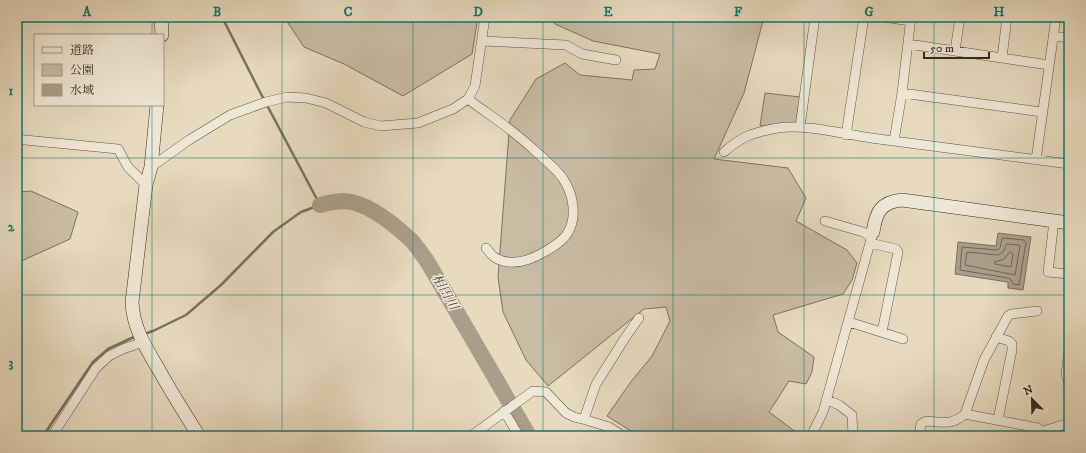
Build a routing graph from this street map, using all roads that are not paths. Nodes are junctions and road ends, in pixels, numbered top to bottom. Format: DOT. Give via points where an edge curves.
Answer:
graph roads {
  1 [pos="161,17"];
  2 [pos="485,17"];
  3 [pos="815,17"];
  4 [pos="864,17"];
  5 [pos="884,17"];
  6 [pos="960,17"];
  7 [pos="1007,17"];
  8 [pos="1056,17"];
  9 [pos="911,19"];
  10 [pos="162,34"];
  11 [pos="1054,36"];
  12 [pos="1069,38"];
  13 [pos="482,41"];
  14 [pos="908,44"];
  15 [pos="955,51"];
  16 [pos="1002,58"];
  17 [pos="616,60"];
  18 [pos="1049,64"];
  19 [pos="902,93"];
  20 [pos="468,99"];
  21 [pos="157,106"];
  22 [pos="1042,112"];
  23 [pos="800,127"];
  24 [pos="846,135"];
  25 [pos="17,138"];
  26 [pos="894,141"];
  27 [pos="724,152"];
  28 [pos="1036,160"];
  29 [pos="1069,164"];
  30 [pos="150,167"];
  31 [pos="146,185"];
  32 [pos="825,221"];
  33 [pos="1054,221"];
  34 [pos="1069,223"];
  35 [pos="871,237"];
  36 [pos="486,248"];
  37 [pos="1069,274"];
  38 [pos="1037,311"];
  39 [pos="639,318"];
  40 [pos="849,322"];
  41 [pos="882,332"];
  42 [pos="996,337"];
  43 [pos="903,339"];
  44 [pos="143,342"];
  45 [pos="1069,350"];
  46 [pos="1069,385"];
  47 [pos="827,400"];
  48 [pos="506,410"];
  49 [pos="965,414"];
  50 [pos="584,419"];
  51 [pos="998,420"];
  52 [pos="1069,423"];
  53 [pos="1038,434"];
  54 [pos="52,436"];
  55 [pos="199,436"];
  56 [pos="471,436"];
  57 [pos="519,436"];
  58 [pos="624,436"];
  59 [pos="811,436"];
  60 [pos="853,436"];
  61 [pos="919,436"];
  1 -- 10 [label="street"];
  2 -- 13 [label="street"];
  3 -- 23 [label="street"];
  4 -- 24 [label="street"];
  5 -- 9 [label="street"];
  6 -- 15 [label="street"];
  7 -- 16 [label="street"];
  8 -- 11 [label="street"];
  9 -- 14 [label="street"];
  11 -- 12 [label="street"];
  11 -- 18 [label="street"];
  13 -- 17 [label="street" via="566,45 582,54"];
  13 -- 20 [label="street" via="475,86"];
  14 -- 15 [label="street"];
  14 -- 19 [label="street"];
  15 -- 16 [label="street"];
  16 -- 18 [label="street"];
  18 -- 22 [label="street"];
  19 -- 22 [label="street"];
  19 -- 26 [label="street"];
  20 -- 30 [label="street" via="453,109 418,123 381,126 364,122 326,103 306,98 280,99 230,115"];
  20 -- 36 [label="street" via="520,137 556,170 571,194 573,208 572,221 564,239 537,256 519,262 504,262 493,257"];
  21 -- 30 [label="street"];
  22 -- 28 [label="street"];
  23 -- 24 [label="street"];
  23 -- 27 [label="street" via="778,128 751,134"];
  24 -- 26 [label="street"];
  25 -- 31 [label="street" via="118,149 128,166"];
  26 -- 28 [label="street"];
  28 -- 29 [label="street"];
  30 -- 31 [label="street"];
  31 -- 44 [label="street" via="132,302 135,325"];
  32 -- 35 [label="street" via="863,232"];
  33 -- 34 [label="street"];
  33 -- 35 [label="street" via="902,200 892,201 880,209"];
  33 -- 37 [label="street" via="1048,272"];
  35 -- 40 [label="street"];
  35 -- 41 [label="street" via="898,252"];
  38 -- 42 [label="street" via="1011,314"];
  39 -- 50 [label="street" via="596,384"];
  40 -- 41 [label="street"];
  40 -- 47 [label="street"];
  41 -- 43 [label="street"];
  42 -- 49 [label="street" via="984,360"];
  42 -- 51 [label="street" via="1012,344"];
  44 -- 54 [label="street" via="110,356 96,368"];
  44 -- 55 [label="street"];
  45 -- 46 [label="street" via="1066,374"];
  47 -- 59 [label="street"];
  47 -- 60 [label="street" via="852,415"];
  48 -- 50 [label="street" via="533,391 546,392 566,413 574,418"];
  48 -- 56 [label="street"];
  48 -- 57 [label="street"];
  49 -- 51 [label="street"];
  49 -- 61 [label="street" via="950,423 926,421 921,424"];
  50 -- 58 [label="street" via="609,427"];
  51 -- 53 [label="street" via="1038,428"];
  52 -- 53 [label="street"];
}
